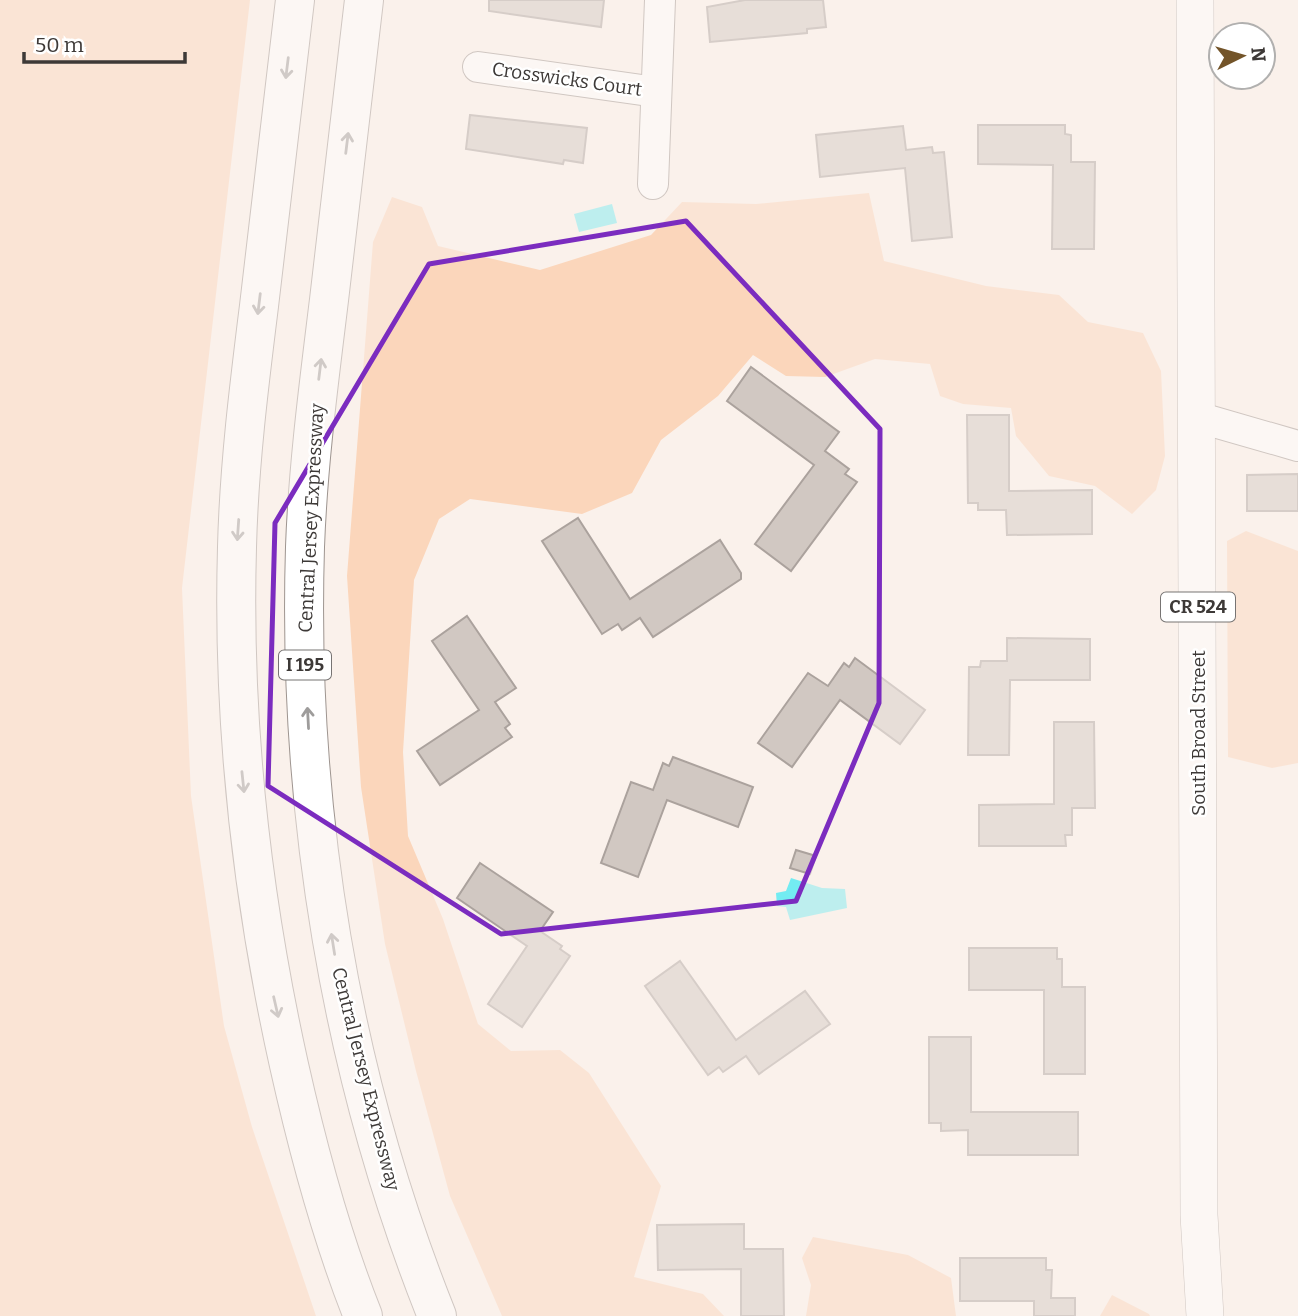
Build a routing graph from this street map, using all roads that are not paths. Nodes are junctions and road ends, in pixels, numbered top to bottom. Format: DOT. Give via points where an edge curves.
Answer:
graph roads {
  1 [pos="295,0"];
  2 [pos="364,0"];
  3 [pos="660,0"];
  4 [pos="1195,0"];
  5 [pos="478,67"];
  6 [pos="656,92"];
  7 [pos="653,184"];
  8 [pos="1197,417"];
  9 [pos="1298,446"];
  10 [pos="1199,1215"];
  11 [pos="406,1232"];
  12 [pos="362,1314"];
  13 [pos="436,1316"];
  14 [pos="446,1316"];
  15 [pos="1188,1316"];
  16 [pos="1205,1316"];
  1 -- 12 [label="highway, one-way" via="243,439 237,544 240,741 267,964 308,1151"];
  11 -- 2 [label="highway, Central Jersey Expressway / I 195, one-way" via="355,1053 334,953 309,751 304,649 311,446"];
  3 -- 6 [label="street"];
  4 -- 8 [label="main road, South Broad Street / CR 524"];
  5 -- 6 [label="street, Crosswicks Court"];
  6 -- 7 [label="street"];
  8 -- 9 [label="street"];
  8 -- 10 [label="main road, South Broad Street / CR 524"];
  10 -- 15 [label="main road, South Broad Street / CR 524"];
  10 -- 16 [label="main road, South Broad Street / CR 524"];
  11 -- 13 [label="highway, Central Jersey Expressway / I 195"];
  11 -- 14 [label="highway"];
}
